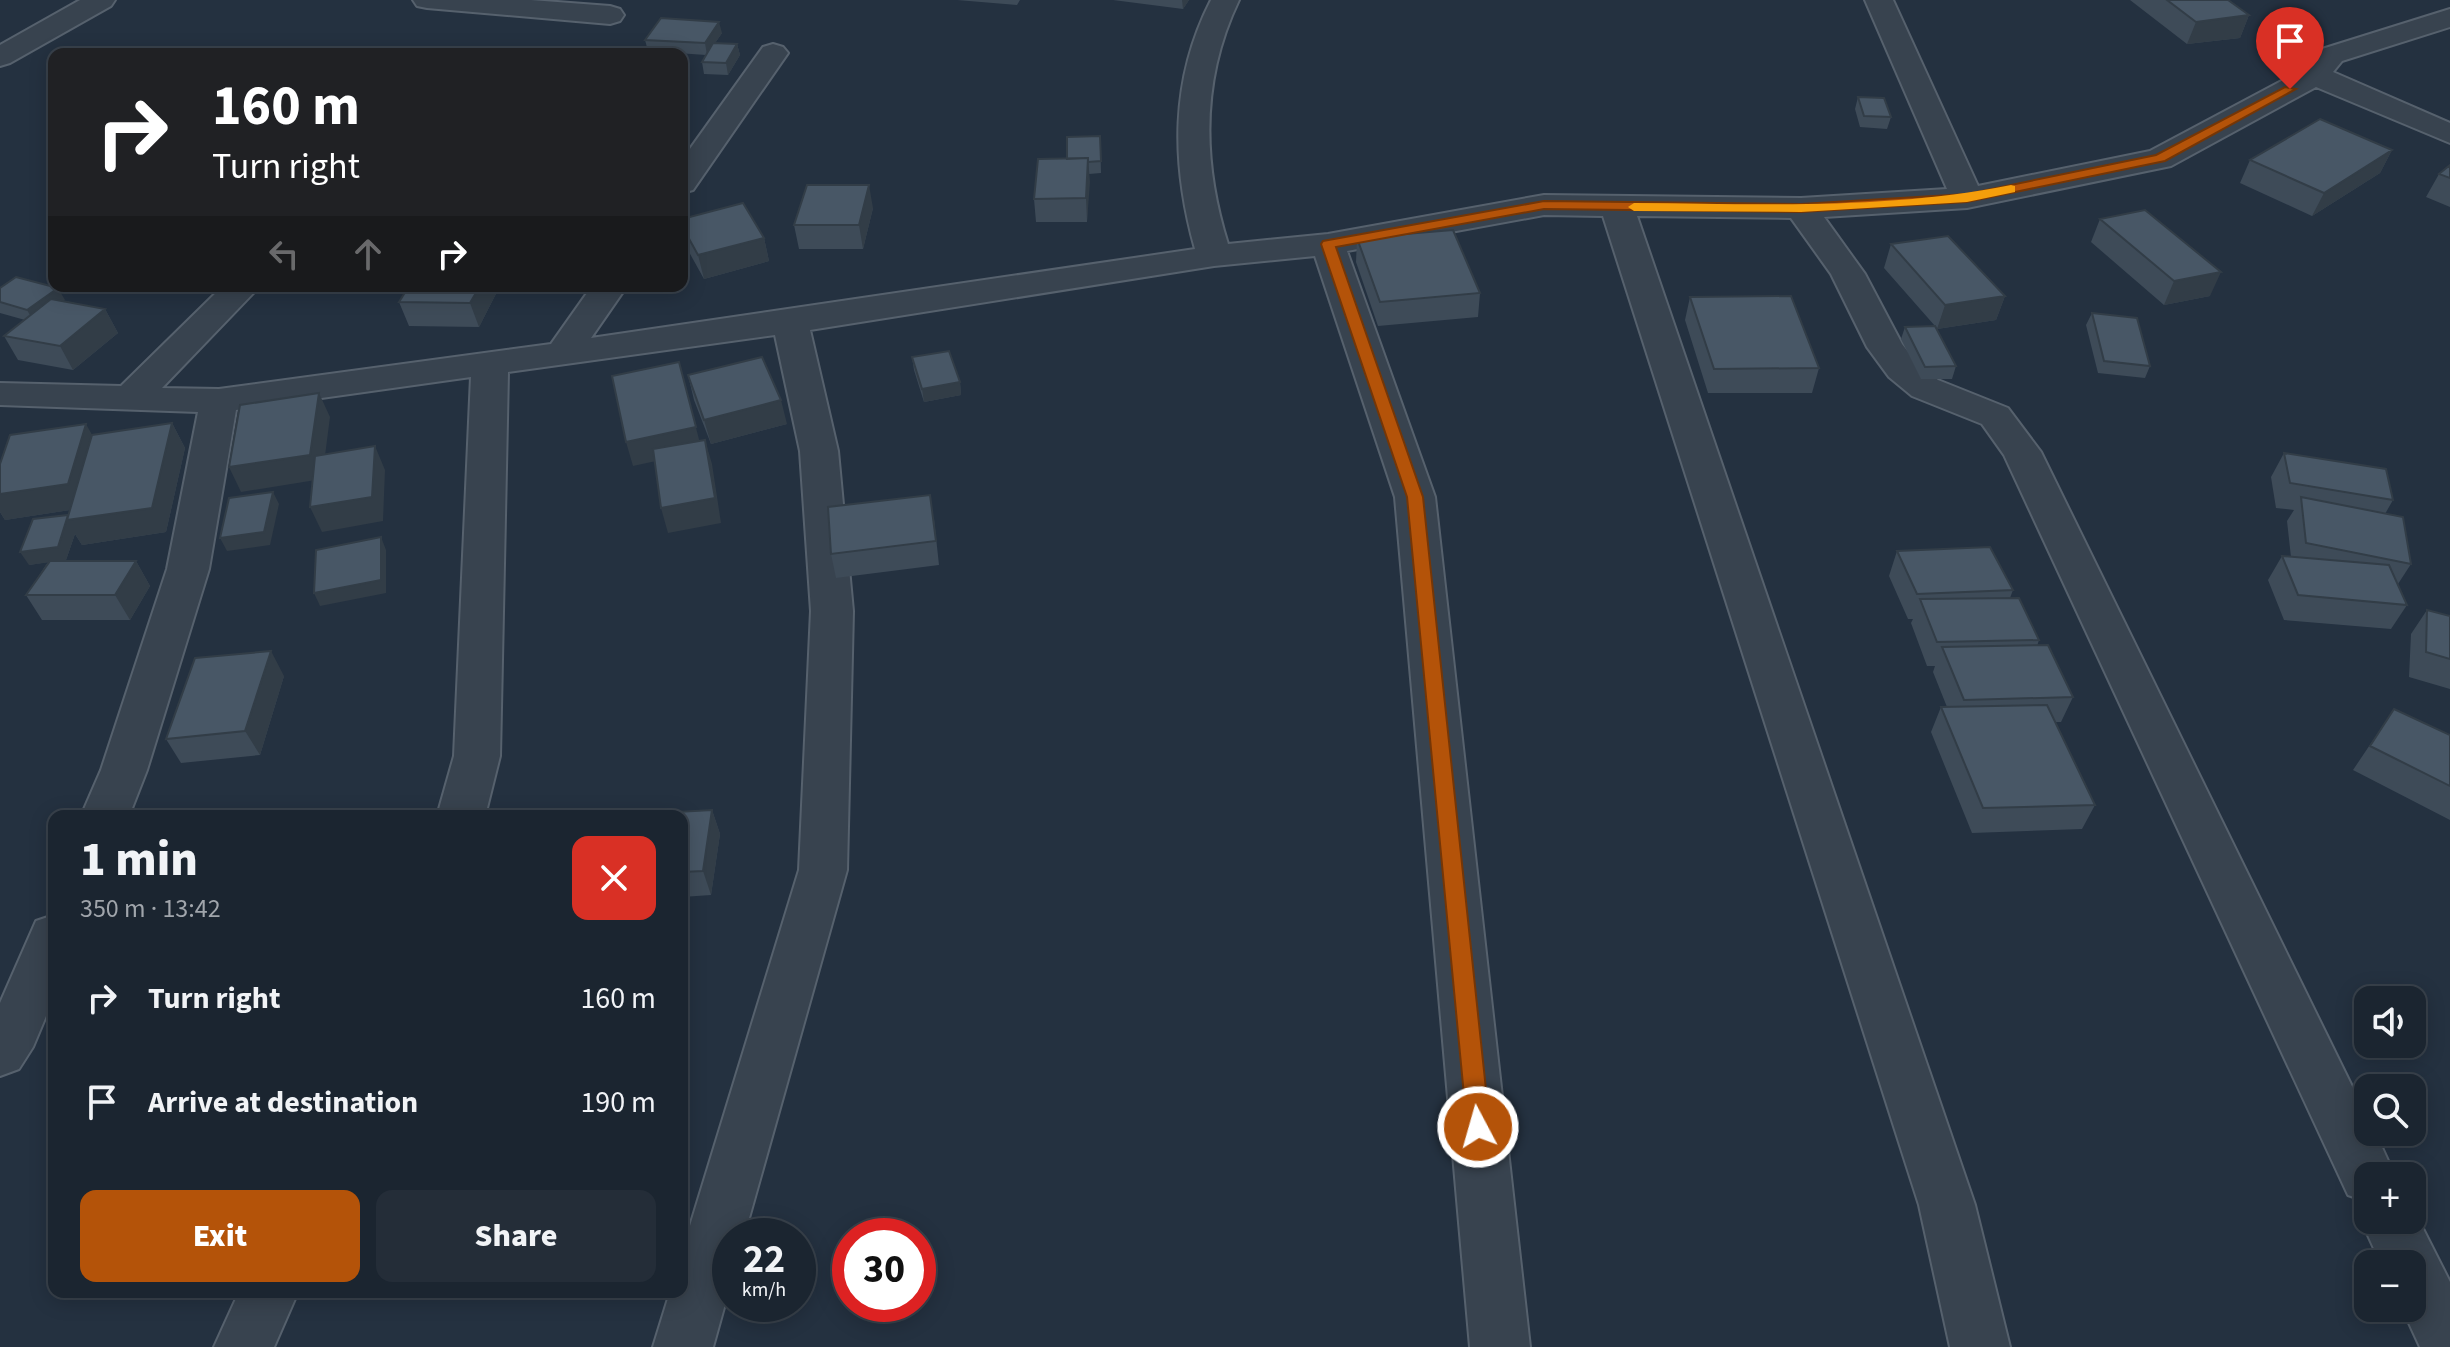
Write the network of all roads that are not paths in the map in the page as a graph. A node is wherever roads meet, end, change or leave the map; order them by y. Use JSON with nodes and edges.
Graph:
{"nodes":[{"id":1,"x":101,"y":0,"type":"edge"},
{"id":2,"x":427,"y":0,"type":"edge"},
{"id":3,"x":1225,"y":0,"type":"edge"},
{"id":4,"x":1879,"y":0,"type":"edge"},
{"id":5,"x":610,"y":15,"type":"dead end"},
{"id":6,"x":2450,"y":18,"type":"edge"},
{"id":7,"x":8,"y":52,"type":"edge"},
{"id":8,"x":48,"y":52,"type":"edge"},
{"id":9,"x":773,"y":53,"type":"dead end"},
{"id":10,"x":2315,"y":75,"type":"junction"},
{"id":11,"x":2450,"y":134,"type":"edge"},
{"id":12,"x":688,"y":174,"type":"edge"},
{"id":13,"x":1967,"y":198,"type":"junction"},
{"id":14,"x":1617,"y":207,"type":"junction"},
{"id":15,"x":1801,"y":208,"type":"junction"},
{"id":16,"x":1328,"y":244,"type":"junction"},
{"id":17,"x":1214,"y":256,"type":"junction"},
{"id":18,"x":237,"y":292,"type":"edge"},
{"id":19,"x":606,"y":292,"type":"edge"},
{"id":20,"x":790,"y":322,"type":"junction"},
{"id":21,"x":563,"y":353,"type":"junction"},
{"id":22,"x":490,"y":363,"type":"junction"},
{"id":23,"x":0,"y":394,"type":"edge"},
{"id":24,"x":131,"y":398,"type":"junction"},
{"id":25,"x":219,"y":401,"type":"junction"},
{"id":26,"x":107,"y":810,"type":"edge"},
{"id":27,"x":463,"y":810,"type":"edge"},
{"id":28,"x":48,"y":950,"type":"edge"},
{"id":29,"x":0,"y":1053,"type":"edge"},
{"id":30,"x":2361,"y":1162,"type":"edge"},
{"id":31,"x":2426,"y":1295,"type":"edge"},
{"id":32,"x":266,"y":1298,"type":"edge"},
{"id":33,"x":2450,"y":1344,"type":"edge"},
{"id":34,"x":244,"y":1347,"type":"edge"},
{"id":35,"x":683,"y":1347,"type":"edge"},
{"id":36,"x":1500,"y":1347,"type":"edge"},
{"id":37,"x":1980,"y":1347,"type":"edge"}],
"edges":[{"from":1,"to":7,"type":"street"},
{"from":2,"to":5,"type":"street"},
{"from":3,"to":17,"type":"street"},
{"from":4,"to":13,"type":"street"},
{"from":6,"to":10,"type":"street"},
{"from":7,"to":8,"type":"street"},
{"from":9,"to":12,"type":"street"},
{"from":10,"to":11,"type":"street"},
{"from":10,"to":13,"type":"street"},
{"from":13,"to":15,"type":"street"},
{"from":14,"to":15,"type":"street"},
{"from":14,"to":16,"type":"street"},
{"from":14,"to":37,"type":"street"},
{"from":15,"to":30,"type":"street"},
{"from":16,"to":17,"type":"street"},
{"from":16,"to":36,"type":"street"},
{"from":17,"to":20,"type":"street"},
{"from":18,"to":24,"type":"street"},
{"from":19,"to":21,"type":"street"},
{"from":20,"to":21,"type":"street"},
{"from":20,"to":35,"type":"street"},
{"from":21,"to":22,"type":"street"},
{"from":22,"to":25,"type":"street"},
{"from":22,"to":27,"type":"street"},
{"from":23,"to":24,"type":"street"},
{"from":24,"to":25,"type":"street"},
{"from":25,"to":26,"type":"street"},
{"from":28,"to":29,"type":"street"},
{"from":31,"to":33,"type":"street"},
{"from":32,"to":34,"type":"street"}]}
